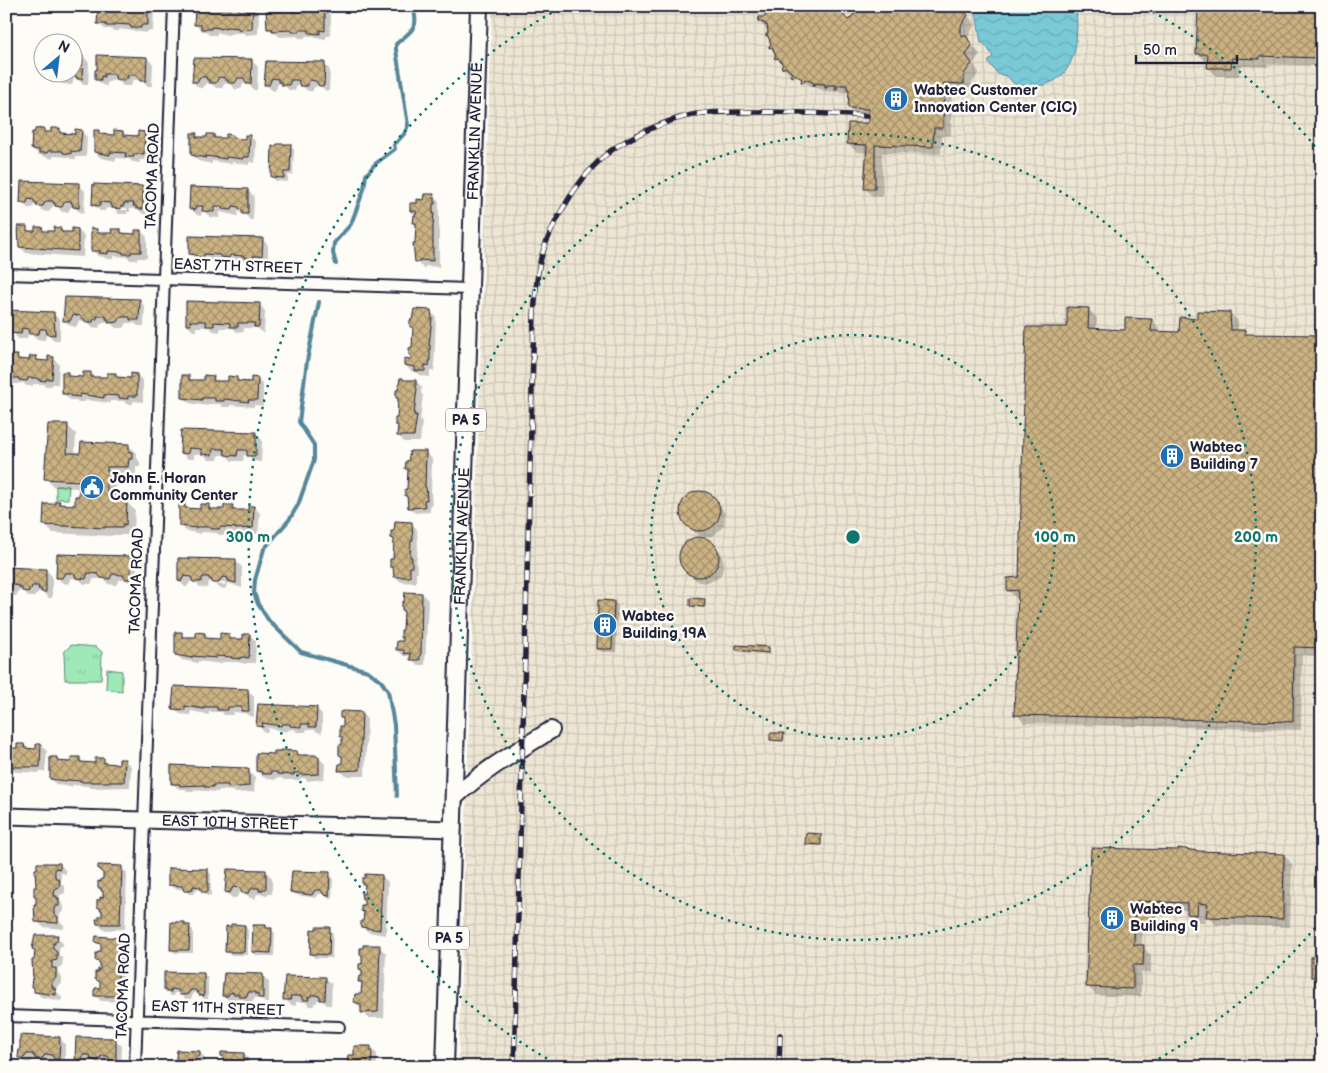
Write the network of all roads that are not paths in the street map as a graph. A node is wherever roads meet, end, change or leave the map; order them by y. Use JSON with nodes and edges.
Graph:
{"nodes":[{"id":1,"x":174,"y":6,"type":"edge"},
{"id":2,"x":479,"y":6,"type":"edge"},
{"id":3,"x":6,"y":274,"type":"edge"},
{"id":4,"x":163,"y":279,"type":"junction"},
{"id":5,"x":469,"y":289,"type":"junction"},
{"id":6,"x":551,"y":730,"type":"dead end"},
{"id":7,"x":454,"y":797,"type":"junction"},
{"id":8,"x":6,"y":816,"type":"edge"},
{"id":9,"x":143,"y":820,"type":"junction"},
{"id":10,"x":453,"y":829,"type":"junction"},
{"id":11,"x":6,"y":1016,"type":"edge"},
{"id":12,"x":136,"y":1021,"type":"junction"},
{"id":13,"x":339,"y":1027,"type":"dead end"},
{"id":14,"x":135,"y":1067,"type":"edge"},
{"id":15,"x":445,"y":1067,"type":"edge"}],
"edges":[{"from":1,"to":4,"type":"street","name":"TACOMA ROAD"},
{"from":2,"to":5,"type":"main road","name":"FRANKLIN AVENUE","number":"PA 5"},
{"from":3,"to":4,"type":"street","name":"EAST 7TH STREET"},
{"from":4,"to":5,"type":"street","name":"EAST 7TH STREET"},
{"from":4,"to":9,"type":"street","name":"TACOMA ROAD"},
{"from":5,"to":7,"type":"main road","name":"FRANKLIN AVENUE","number":"PA 5"},
{"from":6,"to":7,"type":"main road"},
{"from":7,"to":10,"type":"main road","name":"FRANKLIN AVENUE","number":"PA 5"},
{"from":8,"to":9,"type":"street","name":"EAST 10TH STREET"},
{"from":9,"to":10,"type":"street","name":"EAST 10TH STREET"},
{"from":9,"to":12,"type":"street","name":"TACOMA ROAD"},
{"from":10,"to":15,"type":"main road","name":"FRANKLIN AVENUE","number":"PA 5"},
{"from":11,"to":12,"type":"street","name":"EAST 11TH STREET"},
{"from":12,"to":13,"type":"street","name":"EAST 11TH STREET"},
{"from":12,"to":14,"type":"street","name":"TACOMA ROAD"}]}
